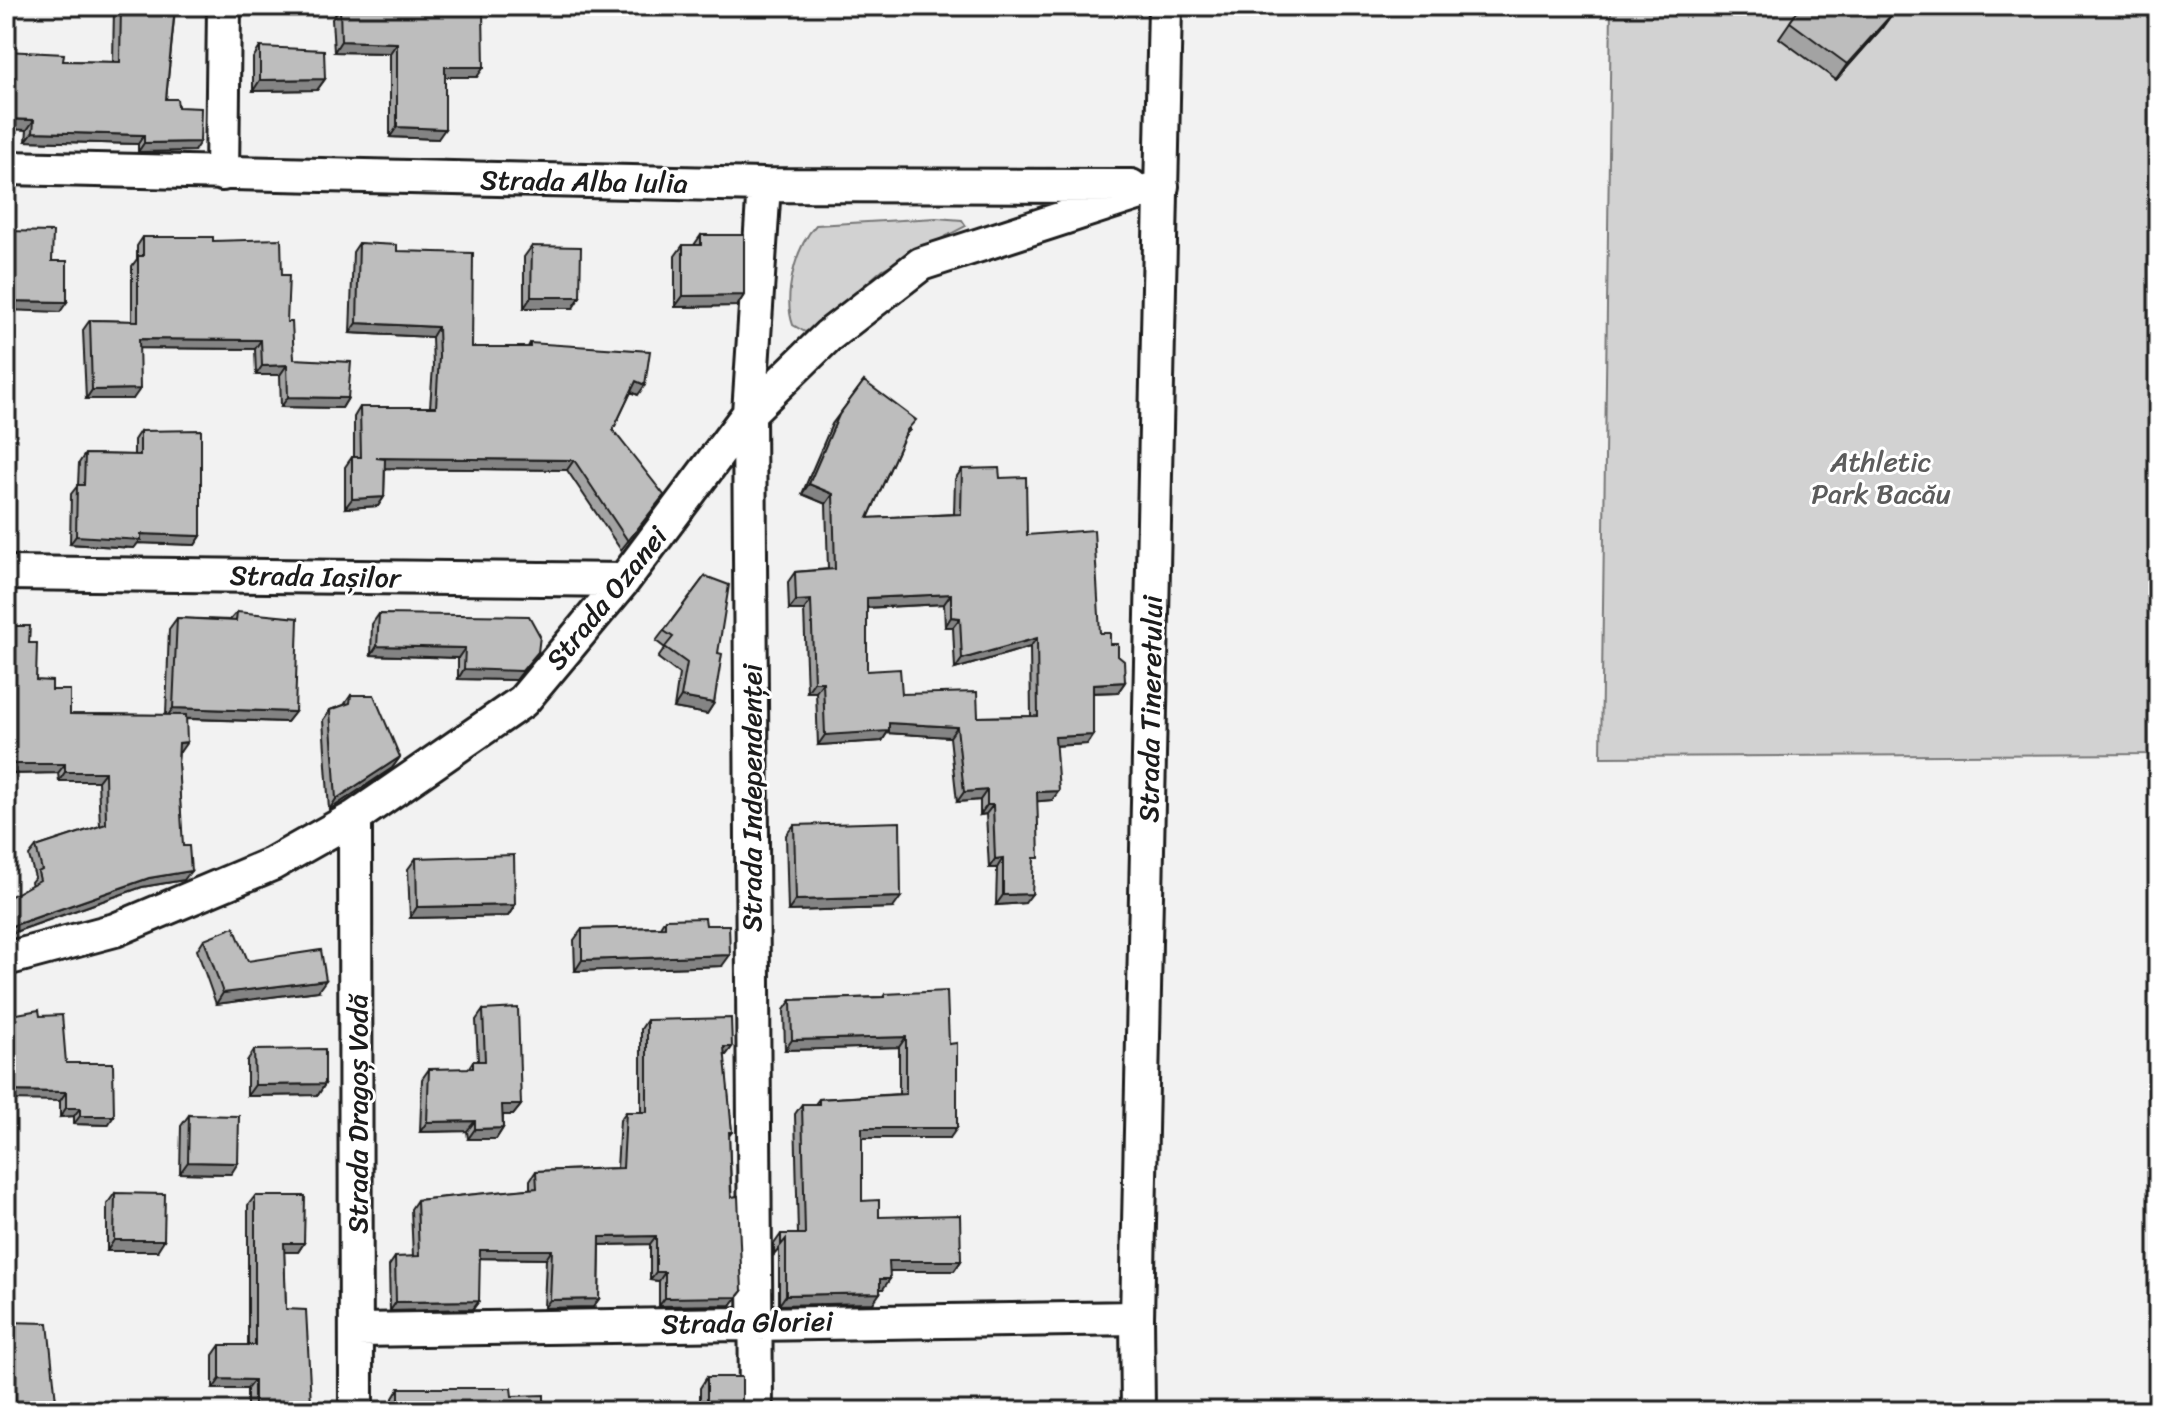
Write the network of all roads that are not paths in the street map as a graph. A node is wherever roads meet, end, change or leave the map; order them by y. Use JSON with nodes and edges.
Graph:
{"nodes":[{"id":1,"x":224,"y":6,"type":"edge"},
{"id":2,"x":1165,"y":6,"type":"edge"},
{"id":3,"x":6,"y":168,"type":"edge"},
{"id":4,"x":222,"y":174,"type":"junction"},
{"id":5,"x":764,"y":185,"type":"junction"},
{"id":6,"x":1162,"y":186,"type":"junction"},
{"id":7,"x":749,"y":413,"type":"junction"},
{"id":8,"x":6,"y":573,"type":"edge"},
{"id":9,"x":624,"y":580,"type":"junction"},
{"id":10,"x":355,"y":817,"type":"junction"},
{"id":11,"x":6,"y":959,"type":"edge"},
{"id":12,"x":1137,"y":1318,"type":"junction"},
{"id":13,"x":755,"y":1322,"type":"junction"},
{"id":14,"x":358,"y":1330,"type":"junction"},
{"id":15,"x":356,"y":1411,"type":"edge"},
{"id":16,"x":756,"y":1411,"type":"edge"},
{"id":17,"x":1138,"y":1411,"type":"edge"}],
"edges":[{"from":1,"to":4,"type":"street"},
{"from":2,"to":6,"type":"street","name":"Strada Tineretului"},
{"from":3,"to":4,"type":"street","name":"Strada Alba Iulia"},
{"from":4,"to":5,"type":"street","name":"Strada Alba Iulia"},
{"from":5,"to":6,"type":"street","name":"Strada Alba Iulia"},
{"from":5,"to":7,"type":"street","name":"Strada Independenței"},
{"from":6,"to":7,"type":"street","name":"Strada Ozanei"},
{"from":6,"to":12,"type":"street","name":"Strada Tineretului"},
{"from":7,"to":9,"type":"street","name":"Strada Ozanei"},
{"from":7,"to":13,"type":"street","name":"Strada Independenței"},
{"from":8,"to":9,"type":"street","name":"Strada Iașilor"},
{"from":9,"to":10,"type":"street","name":"Strada Ozanei"},
{"from":10,"to":11,"type":"street","name":"Strada Ozanei"},
{"from":10,"to":14,"type":"street","name":"Strada Dragoș Vodă"},
{"from":12,"to":13,"type":"street","name":"Strada Gloriei"},
{"from":12,"to":17,"type":"street","name":"Strada Tineretului"},
{"from":13,"to":14,"type":"street","name":"Strada Gloriei"},
{"from":13,"to":16,"type":"street","name":"Strada Independenței"},
{"from":14,"to":15,"type":"street","name":"Strada Dragoș Vodă"}]}
